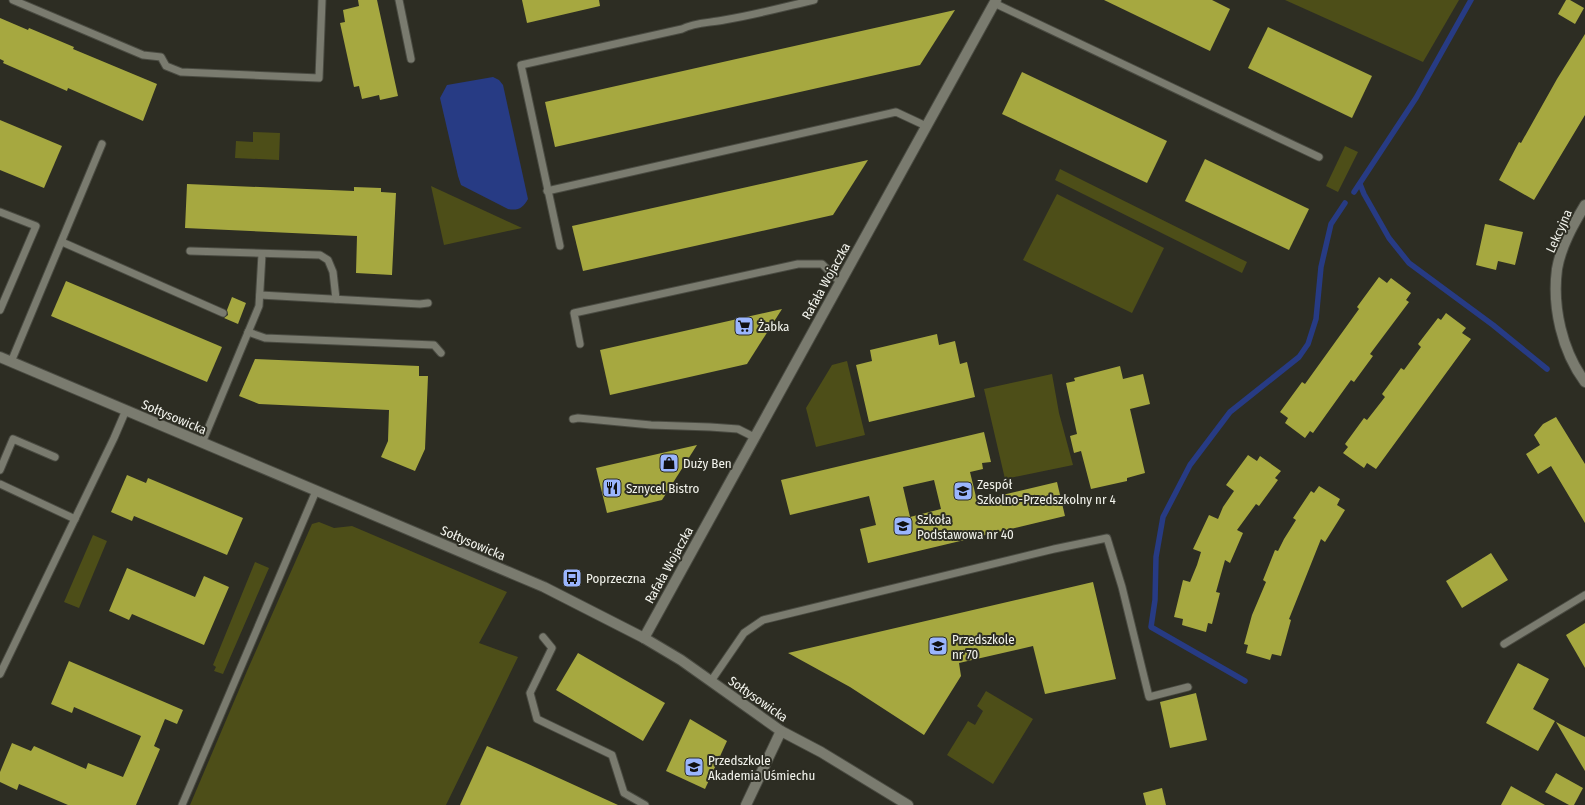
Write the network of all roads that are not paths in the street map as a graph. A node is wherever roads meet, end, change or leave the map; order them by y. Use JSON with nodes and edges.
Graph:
{"nodes":[{"id":1,"x":13,"y":0,"type":"edge"},
{"id":2,"x":322,"y":0,"type":"edge"},
{"id":3,"x":398,"y":0,"type":"edge"},
{"id":4,"x":814,"y":0,"type":"edge"},
{"id":5,"x":995,"y":2,"type":"edge"},
{"id":6,"x":411,"y":59,"type":"dead end"},
{"id":7,"x":926,"y":126,"type":"junction"},
{"id":8,"x":102,"y":144,"type":"dead end"},
{"id":9,"x":1319,"y":158,"type":"dead end"},
{"id":10,"x":547,"y":191,"type":"junction"},
{"id":11,"x":1585,"y":205,"type":"edge"},
{"id":12,"x":0,"y":212,"type":"edge"},
{"id":13,"x":62,"y":242,"type":"junction"},
{"id":14,"x":560,"y":246,"type":"dead end"},
{"id":15,"x":190,"y":252,"type":"dead end"},
{"id":16,"x":262,"y":254,"type":"junction"},
{"id":17,"x":840,"y":282,"type":"junction"},
{"id":18,"x":260,"y":295,"type":"junction"},
{"id":19,"x":336,"y":300,"type":"junction"},
{"id":20,"x":428,"y":303,"type":"dead end"},
{"id":21,"x":0,"y":310,"type":"edge"},
{"id":22,"x":223,"y":313,"type":"dead end"},
{"id":23,"x":248,"y":332,"type":"junction"},
{"id":24,"x":580,"y":344,"type":"dead end"},
{"id":25,"x":441,"y":353,"type":"dead end"},
{"id":26,"x":0,"y":357,"type":"edge"},
{"id":27,"x":11,"y":362,"type":"junction"},
{"id":28,"x":1585,"y":382,"type":"edge"},
{"id":29,"x":126,"y":410,"type":"junction"},
{"id":30,"x":573,"y":419,"type":"dead end"},
{"id":31,"x":754,"y":438,"type":"junction"},
{"id":32,"x":202,"y":443,"type":"junction"},
{"id":33,"x":55,"y":457,"type":"dead end"},
{"id":34,"x":0,"y":470,"type":"edge"},
{"id":35,"x":0,"y":484,"type":"edge"},
{"id":36,"x":316,"y":491,"type":"junction"},
{"id":37,"x":75,"y":519,"type":"junction"},
{"id":38,"x":1585,"y":595,"type":"edge"},
{"id":39,"x":543,"y":637,"type":"dead end"},
{"id":40,"x":644,"y":638,"type":"junction"},
{"id":41,"x":1504,"y":644,"type":"dead end"},
{"id":42,"x":0,"y":674,"type":"edge"},
{"id":43,"x":711,"y":681,"type":"junction"},
{"id":44,"x":1188,"y":687,"type":"dead end"},
{"id":45,"x":781,"y":731,"type":"junction"},
{"id":46,"x":182,"y":805,"type":"edge"},
{"id":47,"x":645,"y":805,"type":"edge"},
{"id":48,"x":746,"y":805,"type":"edge"},
{"id":49,"x":908,"y":805,"type":"edge"}],
"edges":[{"from":1,"to":2,"type":"lane"},
{"from":3,"to":6,"type":"lane"},
{"from":4,"to":10,"type":"lane"},
{"from":5,"to":7,"type":"street","name":"Rafała Wojaczka"},
{"from":5,"to":9,"type":"lane"},
{"from":7,"to":10,"type":"lane"},
{"from":7,"to":17,"type":"street","name":"Rafała Wojaczka"},
{"from":8,"to":13,"type":"lane"},
{"from":10,"to":14,"type":"lane"},
{"from":11,"to":28,"type":"street","name":"Lekcyjna"},
{"from":12,"to":21,"type":"lane"},
{"from":13,"to":22,"type":"lane"},
{"from":13,"to":27,"type":"lane"},
{"from":15,"to":16,"type":"lane"},
{"from":16,"to":18,"type":"lane"},
{"from":16,"to":19,"type":"lane"},
{"from":17,"to":24,"type":"lane"},
{"from":17,"to":31,"type":"street","name":"Rafała Wojaczka"},
{"from":18,"to":19,"type":"lane"},
{"from":18,"to":23,"type":"lane"},
{"from":19,"to":20,"type":"lane"},
{"from":23,"to":25,"type":"lane"},
{"from":23,"to":32,"type":"lane"},
{"from":26,"to":27,"type":"street","name":"Sołtysowicka"},
{"from":27,"to":29,"type":"street","name":"Sołtysowicka"},
{"from":29,"to":32,"type":"street","name":"Sołtysowicka"},
{"from":29,"to":37,"type":"lane"},
{"from":30,"to":31,"type":"lane"},
{"from":31,"to":40,"type":"street","name":"Rafała Wojaczka"},
{"from":32,"to":36,"type":"street","name":"Sołtysowicka"},
{"from":33,"to":34,"type":"lane"},
{"from":35,"to":37,"type":"lane"},
{"from":36,"to":40,"type":"street","name":"Sołtysowicka"},
{"from":36,"to":46,"type":"lane"},
{"from":37,"to":42,"type":"lane"},
{"from":38,"to":41,"type":"lane"},
{"from":39,"to":47,"type":"lane"},
{"from":40,"to":43,"type":"street","name":"Sołtysowicka"},
{"from":43,"to":44,"type":"lane"},
{"from":43,"to":45,"type":"street","name":"Sołtysowicka"},
{"from":45,"to":48,"type":"street"},
{"from":45,"to":49,"type":"street","name":"Sołtysowicka"}]}
